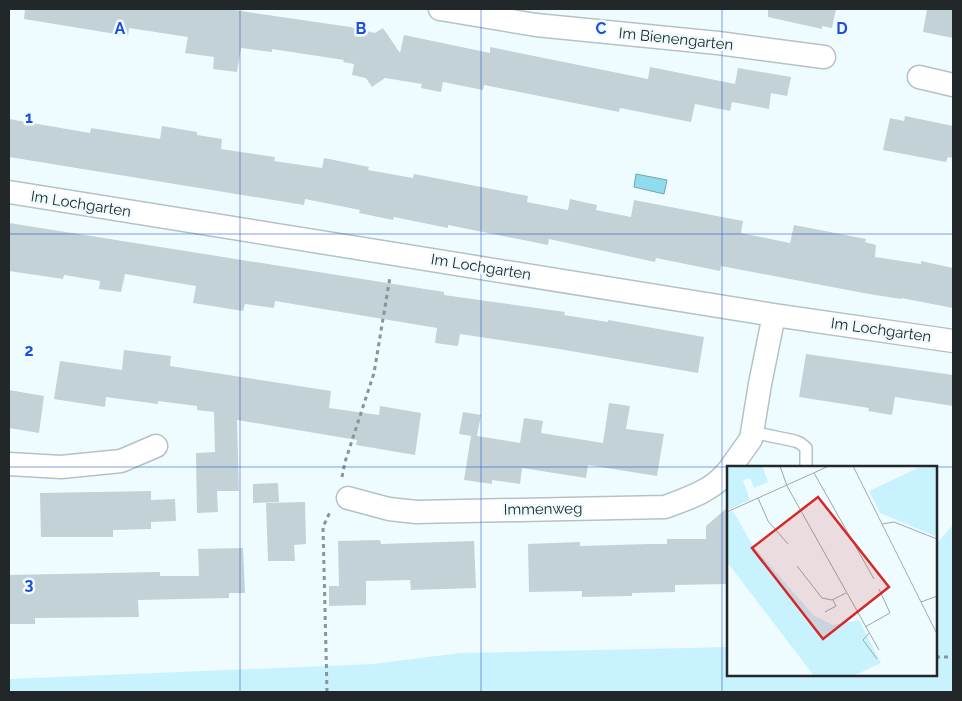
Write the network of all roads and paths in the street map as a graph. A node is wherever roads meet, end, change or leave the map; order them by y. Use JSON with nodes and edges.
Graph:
{"nodes":[{"id":1,"x":440,"y":9,"type":"edge"},
{"id":2,"x":824,"y":57,"type":"dead end"},
{"id":3,"x":918,"y":77,"type":"dead end"},
{"id":4,"x":953,"y":84,"type":"edge"},
{"id":5,"x":9,"y":192,"type":"edge"},
{"id":6,"x":394,"y":253,"type":"junction"},
{"id":7,"x":774,"y":314,"type":"junction"},
{"id":8,"x":953,"y":340,"type":"edge"},
{"id":9,"x":752,"y":432,"type":"junction"},
{"id":10,"x":156,"y":446,"type":"dead end"},
{"id":11,"x":9,"y":464,"type":"edge"},
{"id":12,"x":732,"y":466,"type":"edge"},
{"id":13,"x":806,"y":466,"type":"edge"},
{"id":14,"x":727,"y":472,"type":"edge"},
{"id":15,"x":348,"y":498,"type":"junction"},
{"id":16,"x":937,"y":657,"type":"edge"},
{"id":17,"x":953,"y":657,"type":"edge"},
{"id":18,"x":327,"y":692,"type":"edge"}],
"edges":[{"from":1,"to":2,"type":"street","name":"Im Bienengarten"},
{"from":3,"to":4,"type":"street"},
{"from":5,"to":6,"type":"street","name":"Im Lochgarten"},
{"from":6,"to":7,"type":"street","name":"Im Lochgarten"},
{"from":6,"to":15,"type":"path"},
{"from":7,"to":8,"type":"street","name":"Im Lochgarten"},
{"from":7,"to":9,"type":"street"},
{"from":9,"to":12,"type":"street"},
{"from":9,"to":13,"type":"lane"},
{"from":10,"to":11,"type":"street"},
{"from":14,"to":15,"type":"street","name":"Immenweg"},
{"from":15,"to":18,"type":"path"},
{"from":16,"to":17,"type":"path"}]}
